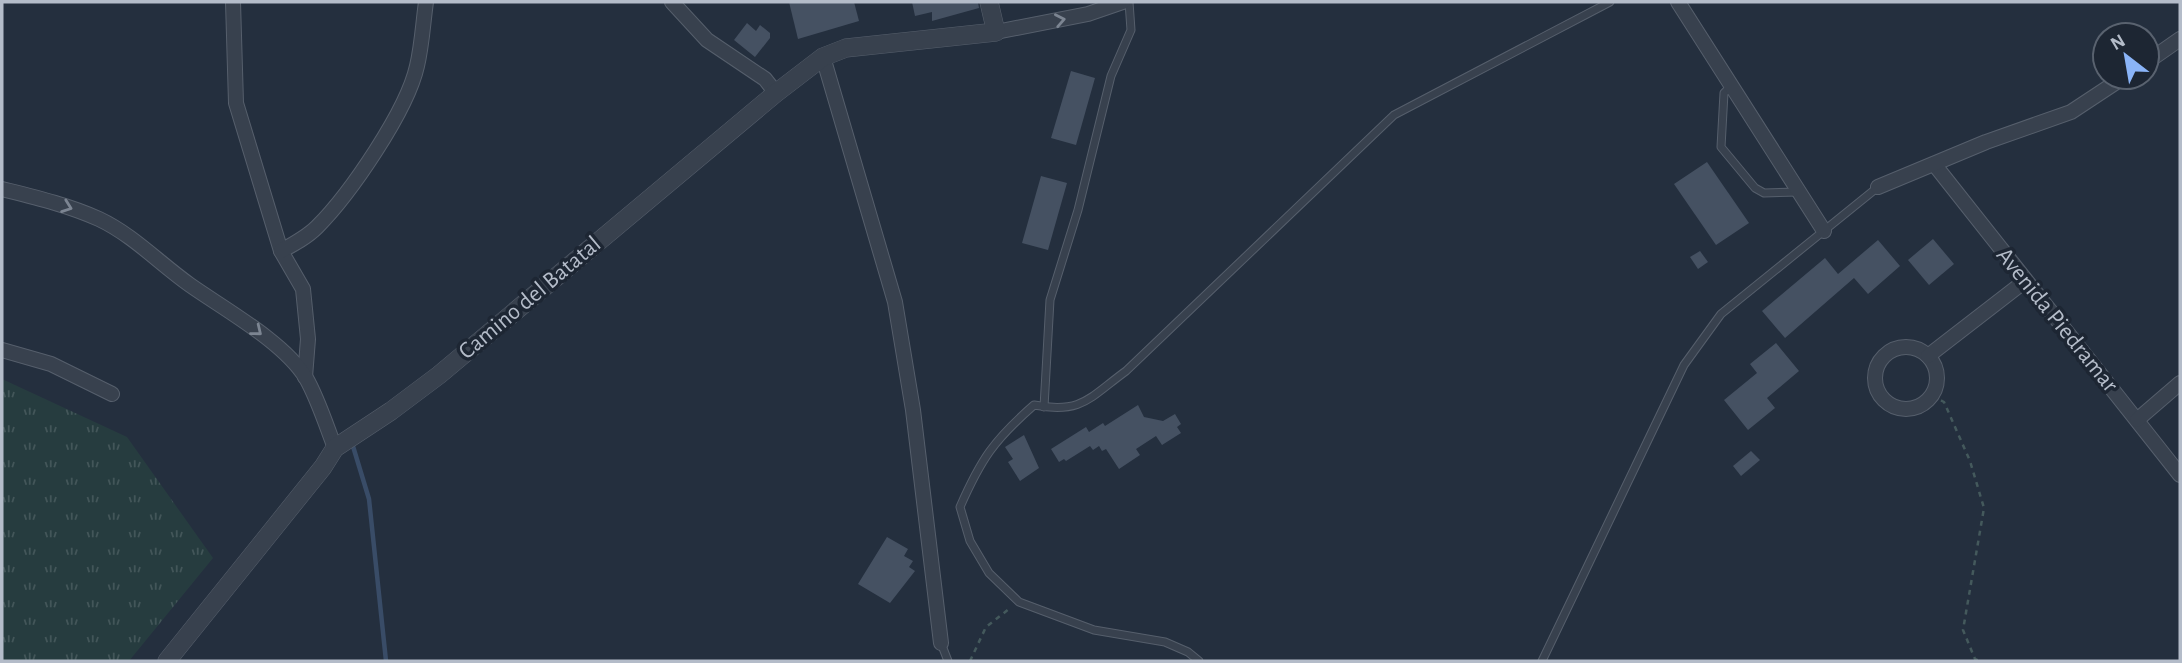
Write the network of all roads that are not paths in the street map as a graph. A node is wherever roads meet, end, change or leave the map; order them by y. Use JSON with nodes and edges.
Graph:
{"nodes":[{"id":1,"x":233,"y":2,"type":"edge"},
{"id":2,"x":426,"y":2,"type":"edge"},
{"id":3,"x":672,"y":2,"type":"edge"},
{"id":4,"x":989,"y":2,"type":"edge"},
{"id":5,"x":1123,"y":2,"type":"edge"},
{"id":6,"x":1129,"y":2,"type":"edge"},
{"id":7,"x":1610,"y":2,"type":"edge"},
{"id":8,"x":1678,"y":2,"type":"edge"},
{"id":9,"x":996,"y":32,"type":"junction"},
{"id":10,"x":2180,"y":39,"type":"edge"},
{"id":11,"x":2161,"y":52,"type":"edge"},
{"id":12,"x":823,"y":57,"type":"junction"},
{"id":13,"x":1731,"y":86,"type":"junction"},
{"id":14,"x":2103,"y":91,"type":"edge"},
{"id":15,"x":776,"y":93,"type":"junction"},
{"id":16,"x":1934,"y":164,"type":"junction"},
{"id":17,"x":1878,"y":187,"type":"joint"},
{"id":18,"x":2,"y":189,"type":"edge"},
{"id":19,"x":1799,"y":192,"type":"junction"},
{"id":20,"x":1824,"y":231,"type":"junction"},
{"id":21,"x":281,"y":251,"type":"junction"},
{"id":22,"x":2025,"y":281,"type":"junction"},
{"id":23,"x":2,"y":350,"type":"edge"},
{"id":24,"x":1928,"y":356,"type":"junction"},
{"id":25,"x":305,"y":377,"type":"junction"},
{"id":26,"x":2180,"y":383,"type":"edge"},
{"id":27,"x":112,"y":394,"type":"dead end"},
{"id":28,"x":1044,"y":407,"type":"junction"},
{"id":29,"x":2137,"y":420,"type":"junction"},
{"id":30,"x":335,"y":447,"type":"junction"},
{"id":31,"x":2180,"y":475,"type":"edge"},
{"id":32,"x":942,"y":643,"type":"joint"},
{"id":33,"x":167,"y":661,"type":"edge"},
{"id":34,"x":947,"y":661,"type":"edge"},
{"id":35,"x":1199,"y":661,"type":"edge"},
{"id":36,"x":1542,"y":661,"type":"edge"}],
"edges":[{"from":1,"to":21,"type":"street"},
{"from":2,"to":21,"type":"street"},
{"from":3,"to":15,"type":"street"},
{"from":4,"to":9,"type":"street"},
{"from":9,"to":5,"type":"street","name":"Camino del Batatal","one_way":true},
{"from":6,"to":28,"type":"lane"},
{"from":7,"to":28,"type":"lane"},
{"from":8,"to":13,"type":"street"},
{"from":9,"to":12,"type":"street","name":"Camino del Batatal"},
{"from":10,"to":11,"type":"street"},
{"from":12,"to":15,"type":"street","name":"Camino del Batatal"},
{"from":12,"to":32,"type":"street"},
{"from":13,"to":19,"type":"street"},
{"from":13,"to":19,"type":"lane"},
{"from":14,"to":16,"type":"street"},
{"from":15,"to":30,"type":"street","name":"Camino del Batatal"},
{"from":16,"to":17,"type":"street"},
{"from":16,"to":22,"type":"street","name":"Avenida Piedramar"},
{"from":17,"to":20,"type":"lane"},
{"from":18,"to":25,"type":"street","one_way":true},
{"from":19,"to":20,"type":"street"},
{"from":20,"to":36,"type":"lane"},
{"from":21,"to":25,"type":"street"},
{"from":22,"to":24,"type":"street"},
{"from":22,"to":29,"type":"street","name":"Avenida Piedramar"},
{"from":23,"to":27,"type":"street"},
{"from":24,"to":24,"type":"street"},
{"from":25,"to":30,"type":"street"},
{"from":26,"to":29,"type":"street"},
{"from":28,"to":35,"type":"lane"},
{"from":29,"to":31,"type":"street","name":"Avenida Piedramar"},
{"from":30,"to":33,"type":"street"},
{"from":32,"to":34,"type":"lane"}]}
